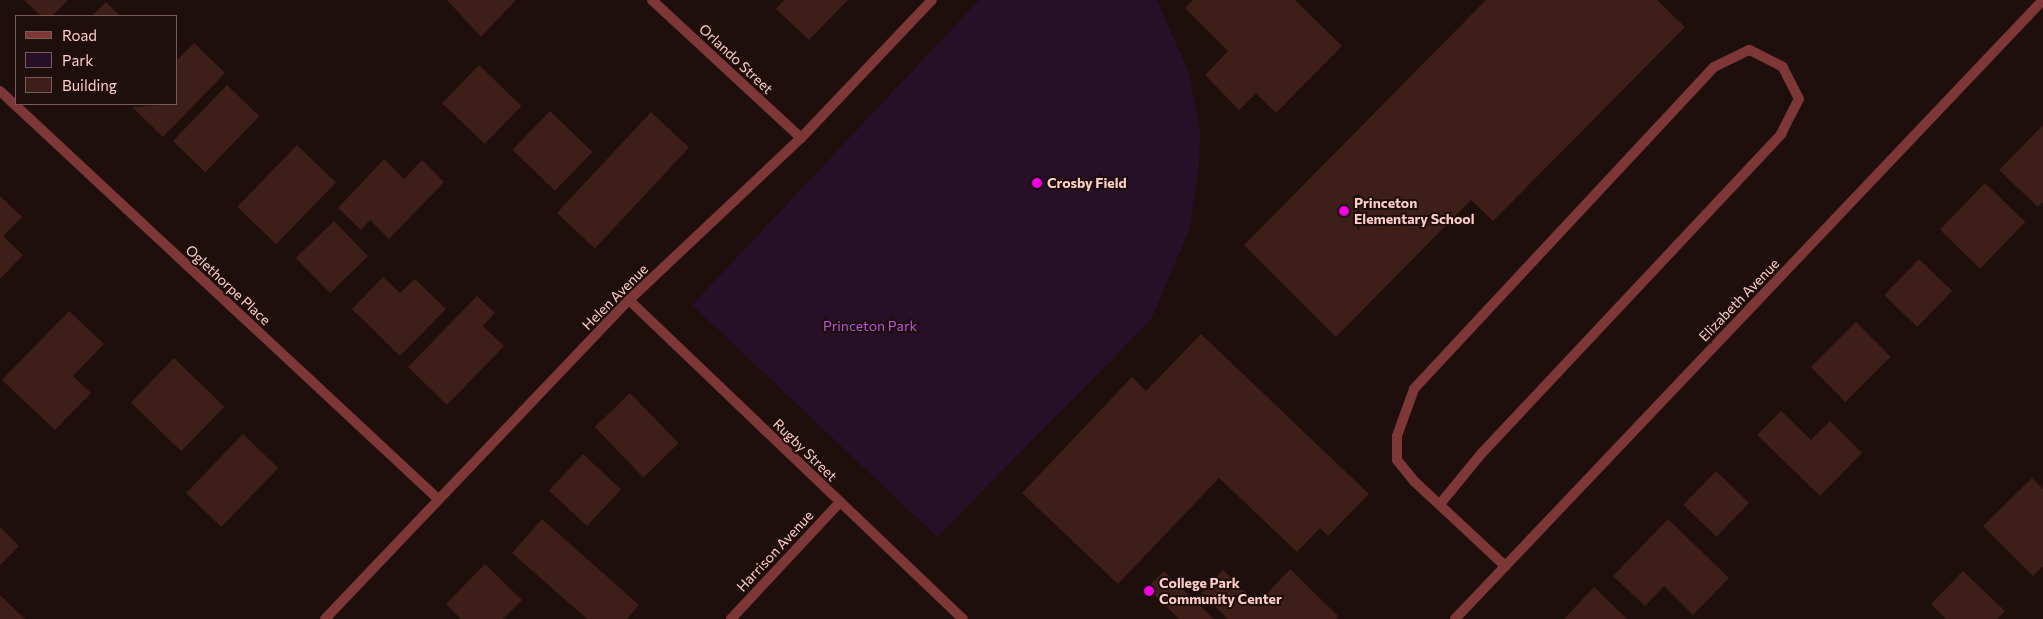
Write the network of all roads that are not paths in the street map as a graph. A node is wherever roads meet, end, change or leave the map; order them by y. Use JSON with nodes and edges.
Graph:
{"nodes":[{"id":1,"x":652,"y":0,"type":"edge"},
{"id":2,"x":932,"y":0,"type":"edge"},
{"id":3,"x":2043,"y":0,"type":"edge"},
{"id":4,"x":0,"y":90,"type":"edge"},
{"id":5,"x":15,"y":104,"type":"edge"},
{"id":6,"x":16,"y":105,"type":"edge"},
{"id":7,"x":800,"y":138,"type":"junction"},
{"id":8,"x":629,"y":300,"type":"junction"},
{"id":9,"x":437,"y":498,"type":"junction"},
{"id":10,"x":840,"y":502,"type":"junction"},
{"id":11,"x":1440,"y":504,"type":"junction"},
{"id":12,"x":1505,"y":566,"type":"junction"},
{"id":13,"x":325,"y":619,"type":"edge"},
{"id":14,"x":731,"y":619,"type":"edge"},
{"id":15,"x":963,"y":619,"type":"edge"},
{"id":16,"x":1455,"y":619,"type":"edge"}],
"edges":[{"from":1,"to":7,"type":"street","name":"Orlando Street"},
{"from":2,"to":7,"type":"street","name":"Helen Avenue"},
{"from":3,"to":12,"type":"street","name":"Elizabeth Avenue"},
{"from":4,"to":5,"type":"street","name":"Oglethorpe Place"},
{"from":6,"to":9,"type":"street","name":"Oglethorpe Place"},
{"from":7,"to":8,"type":"street","name":"Helen Avenue"},
{"from":8,"to":9,"type":"street","name":"Helen Avenue"},
{"from":8,"to":10,"type":"street","name":"Rugby Street"},
{"from":9,"to":13,"type":"street","name":"Helen Avenue"},
{"from":10,"to":14,"type":"street","name":"Harrison Avenue"},
{"from":10,"to":15,"type":"street","name":"Rugby Street"},
{"from":11,"to":11,"type":"street"},
{"from":11,"to":12,"type":"street"},
{"from":12,"to":16,"type":"street","name":"Elizabeth Avenue"}]}
